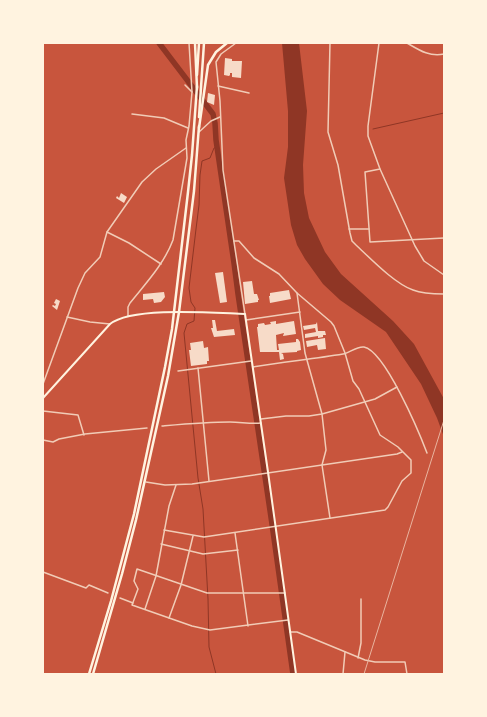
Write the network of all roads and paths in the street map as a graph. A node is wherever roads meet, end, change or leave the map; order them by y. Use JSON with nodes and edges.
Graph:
{"nodes":[{"id":1,"x":189,"y":43,"type":"edge"},
{"id":2,"x":195,"y":43,"type":"edge"},
{"id":3,"x":199,"y":43,"type":"edge"},
{"id":4,"x":204,"y":43,"type":"edge"},
{"id":5,"x":227,"y":43,"type":"edge"},
{"id":6,"x":236,"y":43,"type":"edge"},
{"id":7,"x":330,"y":43,"type":"edge"},
{"id":8,"x":379,"y":43,"type":"edge"},
{"id":9,"x":407,"y":43,"type":"edge"},
{"id":10,"x":444,"y":54,"type":"edge"},
{"id":11,"x":185,"y":85,"type":"dead end"},
{"id":12,"x":218,"y":86,"type":"junction"},
{"id":13,"x":197,"y":88,"type":"junction"},
{"id":14,"x":192,"y":92,"type":"junction"},
{"id":15,"x":249,"y":93,"type":"dead end"},
{"id":16,"x":132,"y":114,"type":"dead end"},
{"id":17,"x":220,"y":117,"type":"junction"},
{"id":18,"x":188,"y":128,"type":"junction"},
{"id":19,"x":199,"y":128,"type":"junction"},
{"id":20,"x":199,"y":132,"type":"junction"},
{"id":21,"x":186,"y":148,"type":"junction"},
{"id":22,"x":380,"y":169,"type":"junction"},
{"id":23,"x":182,"y":192,"type":"junction"},
{"id":24,"x":188,"y":192,"type":"junction"},
{"id":25,"x":349,"y":229,"type":"junction"},
{"id":26,"x":369,"y":229,"type":"junction"},
{"id":27,"x":107,"y":232,"type":"junction"},
{"id":28,"x":444,"y":238,"type":"edge"},
{"id":29,"x":234,"y":241,"type":"junction"},
{"id":30,"x":412,"y":241,"type":"junction"},
{"id":31,"x":161,"y":264,"type":"junction"},
{"id":32,"x":444,"y":276,"type":"edge"},
{"id":33,"x":297,"y":292,"type":"junction"},
{"id":34,"x":444,"y":294,"type":"edge"},
{"id":35,"x":174,"y":312,"type":"junction"},
{"id":36,"x":179,"y":312,"type":"junction"},
{"id":37,"x":300,"y":312,"type":"junction"},
{"id":38,"x":245,"y":314,"type":"junction"},
{"id":39,"x":128,"y":316,"type":"junction"},
{"id":40,"x":67,"y":317,"type":"junction"},
{"id":41,"x":246,"y":320,"type":"junction"},
{"id":42,"x":110,"y":324,"type":"junction"},
{"id":43,"x":345,"y":353,"type":"junction"},
{"id":44,"x":307,"y":359,"type":"junction"},
{"id":45,"x":252,"y":361,"type":"junction"},
{"id":46,"x":253,"y":367,"type":"junction"},
{"id":47,"x":198,"y":368,"type":"junction"},
{"id":48,"x":178,"y":371,"type":"dead end"},
{"id":49,"x":43,"y":384,"type":"edge"},
{"id":50,"x":397,"y":387,"type":"junction"},
{"id":51,"x":43,"y":398,"type":"edge"},
{"id":52,"x":364,"y":401,"type":"junction"},
{"id":53,"x":43,"y":411,"type":"edge"},
{"id":54,"x":322,"y":414,"type":"junction"},
{"id":55,"x":261,"y":419,"type":"junction"},
{"id":56,"x":203,"y":423,"type":"junction"},
{"id":57,"x":261,"y":423,"type":"junction"},
{"id":58,"x":162,"y":426,"type":"dead end"},
{"id":59,"x":147,"y":428,"type":"dead end"},
{"id":60,"x":84,"y":435,"type":"junction"},
{"id":61,"x":43,"y":440,"type":"edge"},
{"id":62,"x":402,"y":452,"type":"junction"},
{"id":63,"x":427,"y":453,"type":"dead end"},
{"id":64,"x":322,"y":465,"type":"junction"},
{"id":65,"x":267,"y":472,"type":"junction"},
{"id":66,"x":209,"y":481,"type":"junction"},
{"id":67,"x":146,"y":482,"type":"junction"},
{"id":68,"x":176,"y":485,"type":"junction"},
{"id":69,"x":330,"y":518,"type":"junction"},
{"id":70,"x":276,"y":526,"type":"junction"},
{"id":71,"x":164,"y":530,"type":"junction"},
{"id":72,"x":235,"y":532,"type":"junction"},
{"id":73,"x":193,"y":536,"type":"junction"},
{"id":74,"x":161,"y":544,"type":"junction"},
{"id":75,"x":238,"y":550,"type":"junction"},
{"id":76,"x":189,"y":551,"type":"junction"},
{"id":77,"x":43,"y":572,"type":"edge"},
{"id":78,"x":156,"y":576,"type":"junction"},
{"id":79,"x":181,"y":585,"type":"junction"},
{"id":80,"x":243,"y":592,"type":"junction"},
{"id":81,"x":108,"y":593,"type":"dead end"},
{"id":82,"x":285,"y":593,"type":"junction"},
{"id":83,"x":120,"y":598,"type":"dead end"},
{"id":84,"x":362,"y":599,"type":"dead end"},
{"id":85,"x":133,"y":603,"type":"junction"},
{"id":86,"x":145,"y":609,"type":"junction"},
{"id":87,"x":169,"y":618,"type":"junction"},
{"id":88,"x":288,"y":620,"type":"junction"},
{"id":89,"x":248,"y":626,"type":"junction"},
{"id":90,"x":290,"y":632,"type":"junction"},
{"id":91,"x":345,"y":652,"type":"junction"},
{"id":92,"x":358,"y":658,"type":"junction"},
{"id":93,"x":89,"y":674,"type":"edge"},
{"id":94,"x":93,"y":674,"type":"edge"},
{"id":95,"x":296,"y":674,"type":"edge"},
{"id":96,"x":343,"y":674,"type":"edge"},
{"id":97,"x":407,"y":674,"type":"edge"}],
"edges":[{"from":1,"to":14,"type":"street"},
{"from":2,"to":13,"type":"highway"},
{"from":3,"to":13,"type":"highway"},
{"from":4,"to":19,"type":"highway"},
{"from":5,"to":19,"type":"highway"},
{"from":6,"to":12,"type":"street"},
{"from":7,"to":25,"type":"street"},
{"from":8,"to":22,"type":"street"},
{"from":9,"to":10,"type":"street"},
{"from":11,"to":14,"type":"street"},
{"from":12,"to":15,"type":"street"},
{"from":12,"to":17,"type":"street"},
{"from":13,"to":24,"type":"highway"},
{"from":14,"to":18,"type":"street"},
{"from":16,"to":18,"type":"street"},
{"from":17,"to":20,"type":"street"},
{"from":17,"to":29,"type":"street"},
{"from":18,"to":21,"type":"street"},
{"from":19,"to":20,"type":"highway"},
{"from":20,"to":36,"type":"highway"},
{"from":21,"to":23,"type":"street"},
{"from":21,"to":27,"type":"street"},
{"from":22,"to":26,"type":"street"},
{"from":22,"to":30,"type":"street"},
{"from":23,"to":24,"type":"street"},
{"from":23,"to":31,"type":"street"},
{"from":24,"to":35,"type":"highway"},
{"from":25,"to":26,"type":"street"},
{"from":25,"to":34,"type":"street"},
{"from":26,"to":30,"type":"street"},
{"from":27,"to":31,"type":"street"},
{"from":27,"to":40,"type":"street"},
{"from":28,"to":30,"type":"street"},
{"from":29,"to":33,"type":"street"},
{"from":29,"to":38,"type":"street"},
{"from":30,"to":32,"type":"street"},
{"from":31,"to":39,"type":"street"},
{"from":33,"to":37,"type":"street"},
{"from":33,"to":43,"type":"street"},
{"from":35,"to":36,"type":"main road"},
{"from":35,"to":39,"type":"main road"},
{"from":35,"to":93,"type":"highway"},
{"from":36,"to":38,"type":"main road"},
{"from":36,"to":67,"type":"highway"},
{"from":37,"to":41,"type":"street"},
{"from":37,"to":44,"type":"street"},
{"from":38,"to":41,"type":"main road"},
{"from":39,"to":42,"type":"main road"},
{"from":40,"to":42,"type":"street"},
{"from":40,"to":49,"type":"street"},
{"from":41,"to":45,"type":"main road"},
{"from":42,"to":51,"type":"main road"},
{"from":43,"to":44,"type":"street"},
{"from":43,"to":50,"type":"street"},
{"from":43,"to":52,"type":"street"},
{"from":44,"to":46,"type":"street"},
{"from":44,"to":54,"type":"street"},
{"from":45,"to":46,"type":"main road"},
{"from":45,"to":47,"type":"street"},
{"from":46,"to":55,"type":"main road"},
{"from":47,"to":48,"type":"street"},
{"from":47,"to":56,"type":"street"},
{"from":50,"to":52,"type":"street"},
{"from":50,"to":63,"type":"street"},
{"from":52,"to":54,"type":"street"},
{"from":52,"to":62,"type":"street"},
{"from":53,"to":60,"type":"street"},
{"from":54,"to":55,"type":"street"},
{"from":54,"to":64,"type":"street"},
{"from":55,"to":57,"type":"main road"},
{"from":56,"to":57,"type":"street"},
{"from":56,"to":58,"type":"street"},
{"from":56,"to":66,"type":"street"},
{"from":57,"to":65,"type":"main road"},
{"from":59,"to":60,"type":"street"},
{"from":60,"to":61,"type":"street"},
{"from":62,"to":64,"type":"street"},
{"from":62,"to":69,"type":"street"},
{"from":64,"to":65,"type":"street"},
{"from":64,"to":69,"type":"street"},
{"from":65,"to":66,"type":"street"},
{"from":65,"to":70,"type":"main road"},
{"from":66,"to":68,"type":"street"},
{"from":67,"to":68,"type":"street"},
{"from":67,"to":94,"type":"highway"},
{"from":68,"to":71,"type":"street"},
{"from":69,"to":70,"type":"street"},
{"from":70,"to":72,"type":"street"},
{"from":70,"to":82,"type":"main road"},
{"from":71,"to":73,"type":"street"},
{"from":71,"to":74,"type":"street"},
{"from":72,"to":73,"type":"street"},
{"from":72,"to":75,"type":"street"},
{"from":73,"to":76,"type":"street"},
{"from":74,"to":76,"type":"street"},
{"from":74,"to":78,"type":"street"},
{"from":75,"to":76,"type":"street"},
{"from":75,"to":80,"type":"street"},
{"from":76,"to":79,"type":"street"},
{"from":77,"to":81,"type":"street"},
{"from":78,"to":79,"type":"street"},
{"from":78,"to":85,"type":"street"},
{"from":78,"to":86,"type":"street"},
{"from":79,"to":80,"type":"street"},
{"from":79,"to":87,"type":"street"},
{"from":80,"to":82,"type":"street"},
{"from":80,"to":89,"type":"street"},
{"from":82,"to":88,"type":"main road"},
{"from":83,"to":85,"type":"street"},
{"from":84,"to":92,"type":"street"},
{"from":85,"to":86,"type":"street"},
{"from":86,"to":87,"type":"street"},
{"from":87,"to":89,"type":"street"},
{"from":88,"to":89,"type":"street"},
{"from":88,"to":90,"type":"main road"},
{"from":90,"to":91,"type":"street"},
{"from":90,"to":95,"type":"main road"},
{"from":91,"to":92,"type":"street"},
{"from":91,"to":96,"type":"street"},
{"from":92,"to":97,"type":"street"}]}
